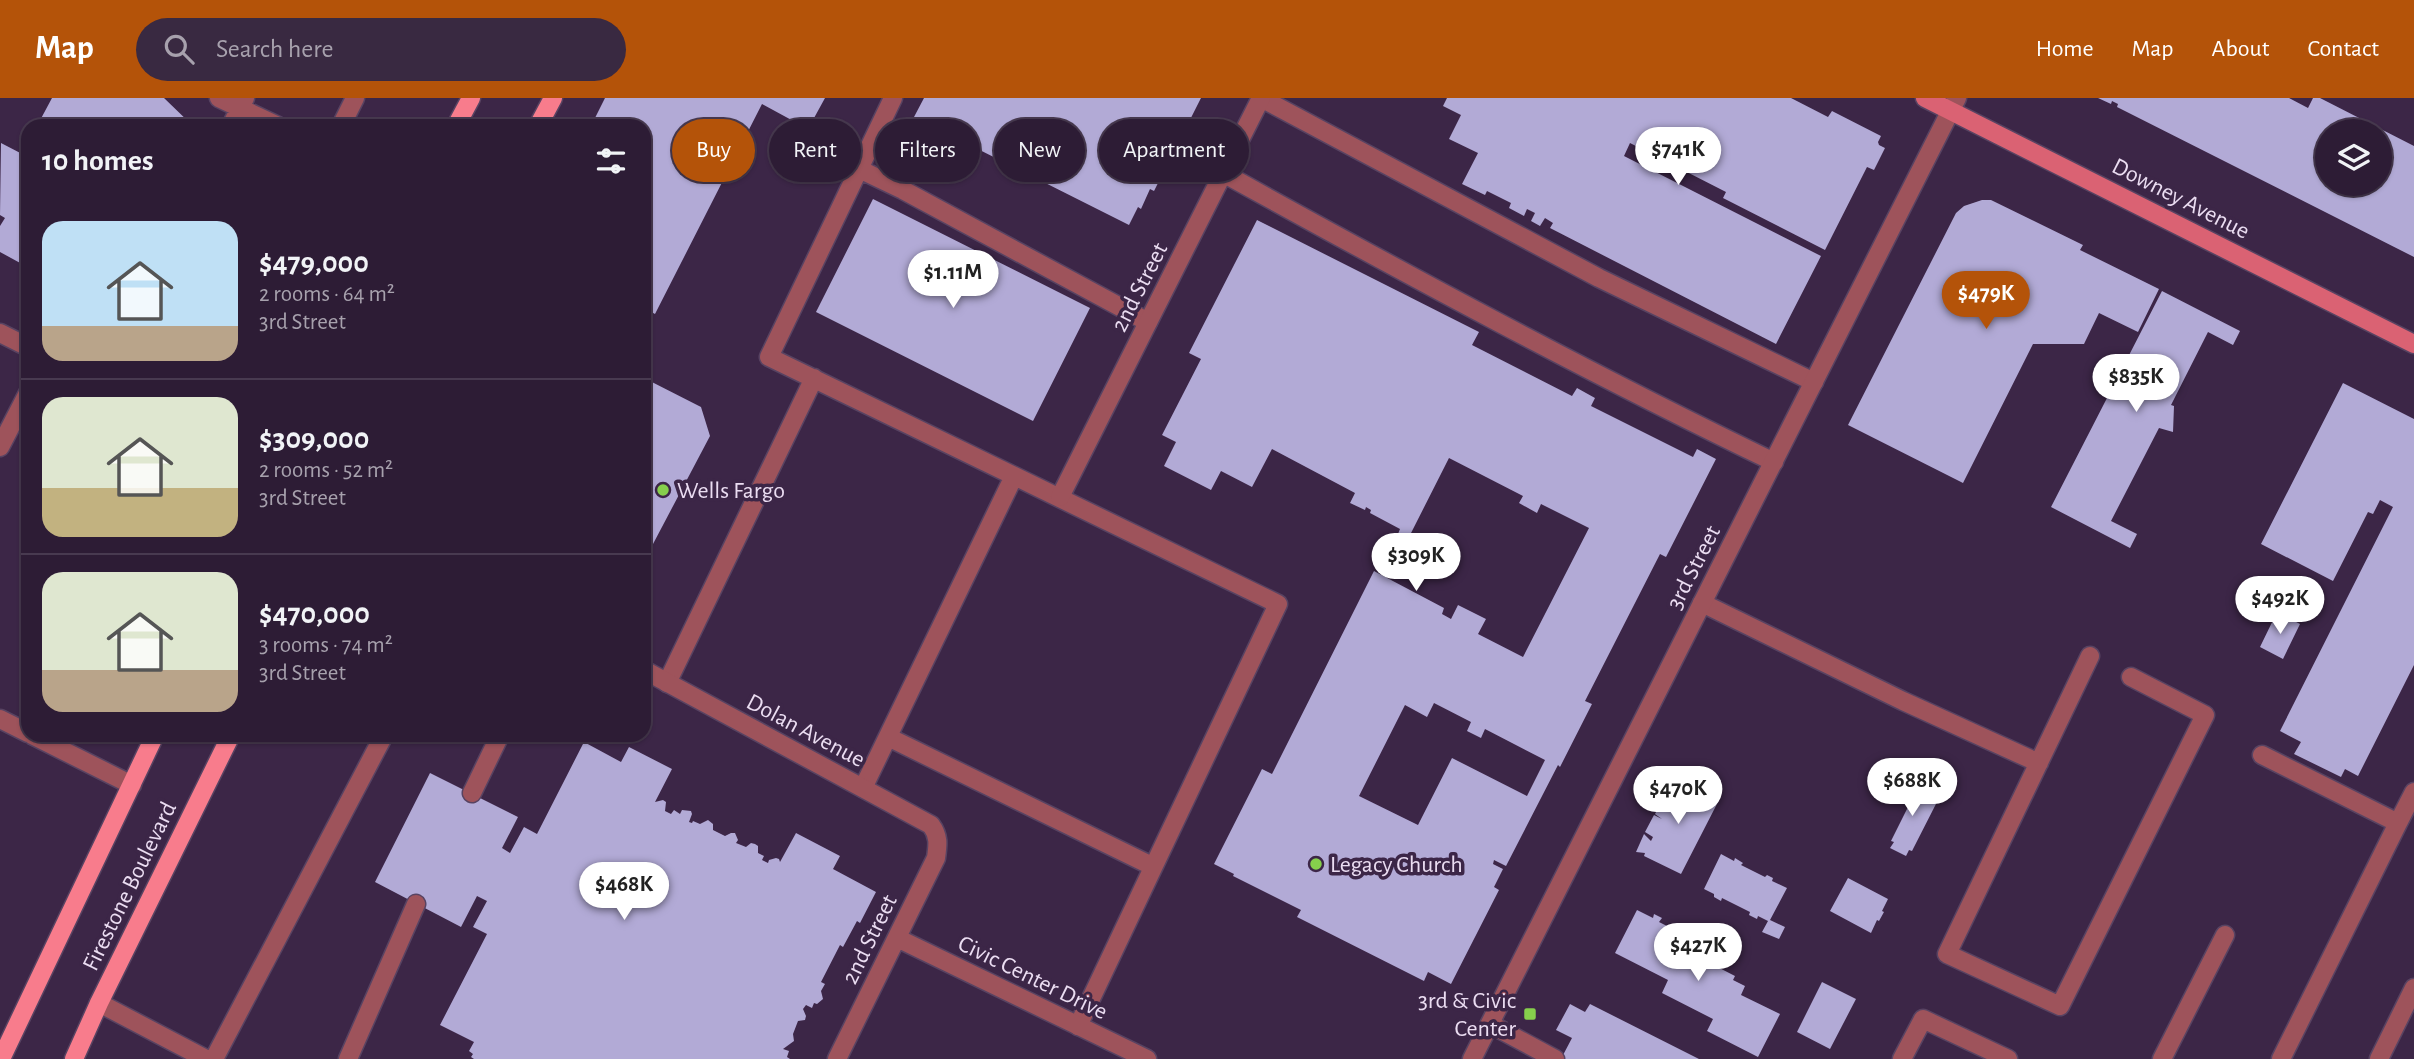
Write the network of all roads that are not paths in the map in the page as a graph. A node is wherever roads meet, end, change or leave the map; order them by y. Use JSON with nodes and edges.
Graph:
{"nodes":[{"id":1,"x":219,"y":98,"type":"edge"},
{"id":2,"x":355,"y":98,"type":"edge"},
{"id":3,"x":471,"y":98,"type":"edge"},
{"id":4,"x":552,"y":98,"type":"edge"},
{"id":5,"x":893,"y":98,"type":"edge"},
{"id":6,"x":1261,"y":98,"type":"edge"},
{"id":7,"x":1925,"y":98,"type":"edge"},
{"id":8,"x":242,"y":103,"type":"edge"},
{"id":9,"x":1954,"y":104,"type":"edge"},
{"id":10,"x":234,"y":119,"type":"edge"},
{"id":11,"x":267,"y":119,"type":"edge"},
{"id":12,"x":344,"y":119,"type":"edge"},
{"id":13,"x":460,"y":119,"type":"edge"},
{"id":14,"x":542,"y":119,"type":"edge"},
{"id":15,"x":1249,"y":122,"type":"edge"},
{"id":16,"x":861,"y":165,"type":"edge"},
{"id":17,"x":861,"y":170,"type":"edge"},
{"id":18,"x":853,"y":182,"type":"edge"},
{"id":19,"x":1218,"y":182,"type":"edge"},
{"id":20,"x":1239,"y":182,"type":"edge"},
{"id":21,"x":1148,"y":323,"type":"junction"},
{"id":22,"x":0,"y":333,"type":"edge"},
{"id":23,"x":21,"y":344,"type":"edge"},
{"id":24,"x":2414,"y":344,"type":"edge"},
{"id":25,"x":814,"y":378,"type":"junction"},
{"id":26,"x":1814,"y":382,"type":"junction"},
{"id":27,"x":21,"y":404,"type":"edge"},
{"id":28,"x":5,"y":428,"type":"edge"},
{"id":29,"x":0,"y":447,"type":"edge"},
{"id":30,"x":1774,"y":462,"type":"junction"},
{"id":31,"x":1014,"y":476,"type":"junction"},
{"id":32,"x":1060,"y":497,"type":"junction"},
{"id":33,"x":1702,"y":603,"type":"junction"},
{"id":34,"x":2090,"y":656,"type":"dead end"},
{"id":35,"x":651,"y":674,"type":"edge"},
{"id":36,"x":2131,"y":677,"type":"dead end"},
{"id":37,"x":667,"y":683,"type":"junction"},
{"id":38,"x":0,"y":719,"type":"edge"},
{"id":39,"x":21,"y":730,"type":"edge"},
{"id":40,"x":888,"y":737,"type":"junction"},
{"id":41,"x":46,"y":742,"type":"edge"},
{"id":42,"x":152,"y":742,"type":"edge"},
{"id":43,"x":228,"y":742,"type":"edge"},
{"id":44,"x":380,"y":742,"type":"edge"},
{"id":45,"x":497,"y":742,"type":"edge"},
{"id":46,"x":2262,"y":755,"type":"dead end"},
{"id":47,"x":2039,"y":762,"type":"junction"},
{"id":48,"x":132,"y":785,"type":"junction"},
{"id":49,"x":863,"y":788,"type":"junction"},
{"id":50,"x":2414,"y":792,"type":"edge"},
{"id":51,"x":472,"y":793,"type":"dead end"},
{"id":52,"x":2398,"y":823,"type":"junction"},
{"id":53,"x":938,"y":838,"type":"joint"},
{"id":54,"x":1152,"y":866,"type":"junction"},
{"id":55,"x":416,"y":904,"type":"dead end"},
{"id":56,"x":2225,"y":935,"type":"dead end"},
{"id":57,"x":897,"y":938,"type":"junction"},
{"id":58,"x":2414,"y":988,"type":"edge"},
{"id":59,"x":99,"y":1003,"type":"junction"},
{"id":60,"x":1490,"y":1024,"type":"junction"},
{"id":61,"x":1078,"y":1026,"type":"junction"},
{"id":62,"x":2,"y":1055,"type":"edge"},
{"id":63,"x":1135,"y":1056,"type":"edge"},
{"id":64,"x":1475,"y":1058,"type":"edge"},
{"id":65,"x":74,"y":1059,"type":"edge"},
{"id":66,"x":206,"y":1059,"type":"edge"},
{"id":67,"x":214,"y":1059,"type":"edge"},
{"id":68,"x":348,"y":1059,"type":"edge"},
{"id":69,"x":837,"y":1059,"type":"edge"},
{"id":70,"x":1555,"y":1059,"type":"edge"},
{"id":71,"x":1902,"y":1059,"type":"edge"},
{"id":72,"x":2008,"y":1059,"type":"edge"},
{"id":73,"x":2162,"y":1059,"type":"edge"},
{"id":74,"x":2281,"y":1059,"type":"edge"},
{"id":75,"x":2378,"y":1059,"type":"edge"}],
"edges":[{"from":1,"to":8,"type":"street"},
{"from":2,"to":12,"type":"street"},
{"from":3,"to":13,"type":"main road"},
{"from":4,"to":14,"type":"main road"},
{"from":5,"to":16,"type":"street"},
{"from":6,"to":15,"type":"street","name":"2nd Street"},
{"from":6,"to":26,"type":"street"},
{"from":7,"to":9,"type":"main road","name":"Downey Avenue"},
{"from":8,"to":10,"type":"street"},
{"from":8,"to":11,"type":"street"},
{"from":9,"to":24,"type":"main road","name":"Downey Avenue"},
{"from":9,"to":26,"type":"street","name":"3rd Street"},
{"from":17,"to":21,"type":"street"},
{"from":18,"to":25,"type":"street"},
{"from":19,"to":21,"type":"street","name":"2nd Street"},
{"from":20,"to":30,"type":"street"},
{"from":21,"to":32,"type":"street","name":"2nd Street"},
{"from":22,"to":23,"type":"street"},
{"from":25,"to":31,"type":"street"},
{"from":25,"to":37,"type":"street"},
{"from":26,"to":30,"type":"street","name":"3rd Street"},
{"from":27,"to":28,"type":"street"},
{"from":28,"to":29,"type":"street"},
{"from":30,"to":33,"type":"street","name":"3rd Street"},
{"from":31,"to":32,"type":"street"},
{"from":31,"to":40,"type":"street"},
{"from":32,"to":54,"type":"street"},
{"from":33,"to":47,"type":"street"},
{"from":33,"to":60,"type":"street","name":"3rd Street"},
{"from":34,"to":47,"type":"street"},
{"from":35,"to":37,"type":"street","name":"Dolan Avenue"},
{"from":36,"to":47,"type":"street"},
{"from":37,"to":49,"type":"street","name":"Dolan Avenue"},
{"from":38,"to":39,"type":"street"},
{"from":40,"to":49,"type":"street"},
{"from":40,"to":54,"type":"street"},
{"from":41,"to":48,"type":"street"},
{"from":42,"to":48,"type":"main road","name":"Firestone Boulevard"},
{"from":43,"to":59,"type":"main road","name":"Firestone Boulevard"},
{"from":44,"to":67,"type":"street"},
{"from":45,"to":51,"type":"street"},
{"from":46,"to":52,"type":"street"},
{"from":48,"to":62,"type":"main road","name":"Firestone Boulevard"},
{"from":49,"to":53,"type":"street","name":"Dolan Avenue"},
{"from":50,"to":52,"type":"street"},
{"from":52,"to":74,"type":"street"},
{"from":53,"to":57,"type":"street","name":"2nd Street"},
{"from":54,"to":61,"type":"street"},
{"from":55,"to":68,"type":"street"},
{"from":56,"to":73,"type":"street"},
{"from":57,"to":61,"type":"street","name":"Civic Center Drive"},
{"from":57,"to":69,"type":"street","name":"2nd Street"},
{"from":58,"to":75,"type":"street"},
{"from":59,"to":65,"type":"main road","name":"Firestone Boulevard"},
{"from":59,"to":66,"type":"street"},
{"from":60,"to":64,"type":"street","name":"3rd Street"},
{"from":60,"to":70,"type":"street"},
{"from":61,"to":63,"type":"street","name":"Civic Center Drive"},
{"from":71,"to":72,"type":"street"}]}
